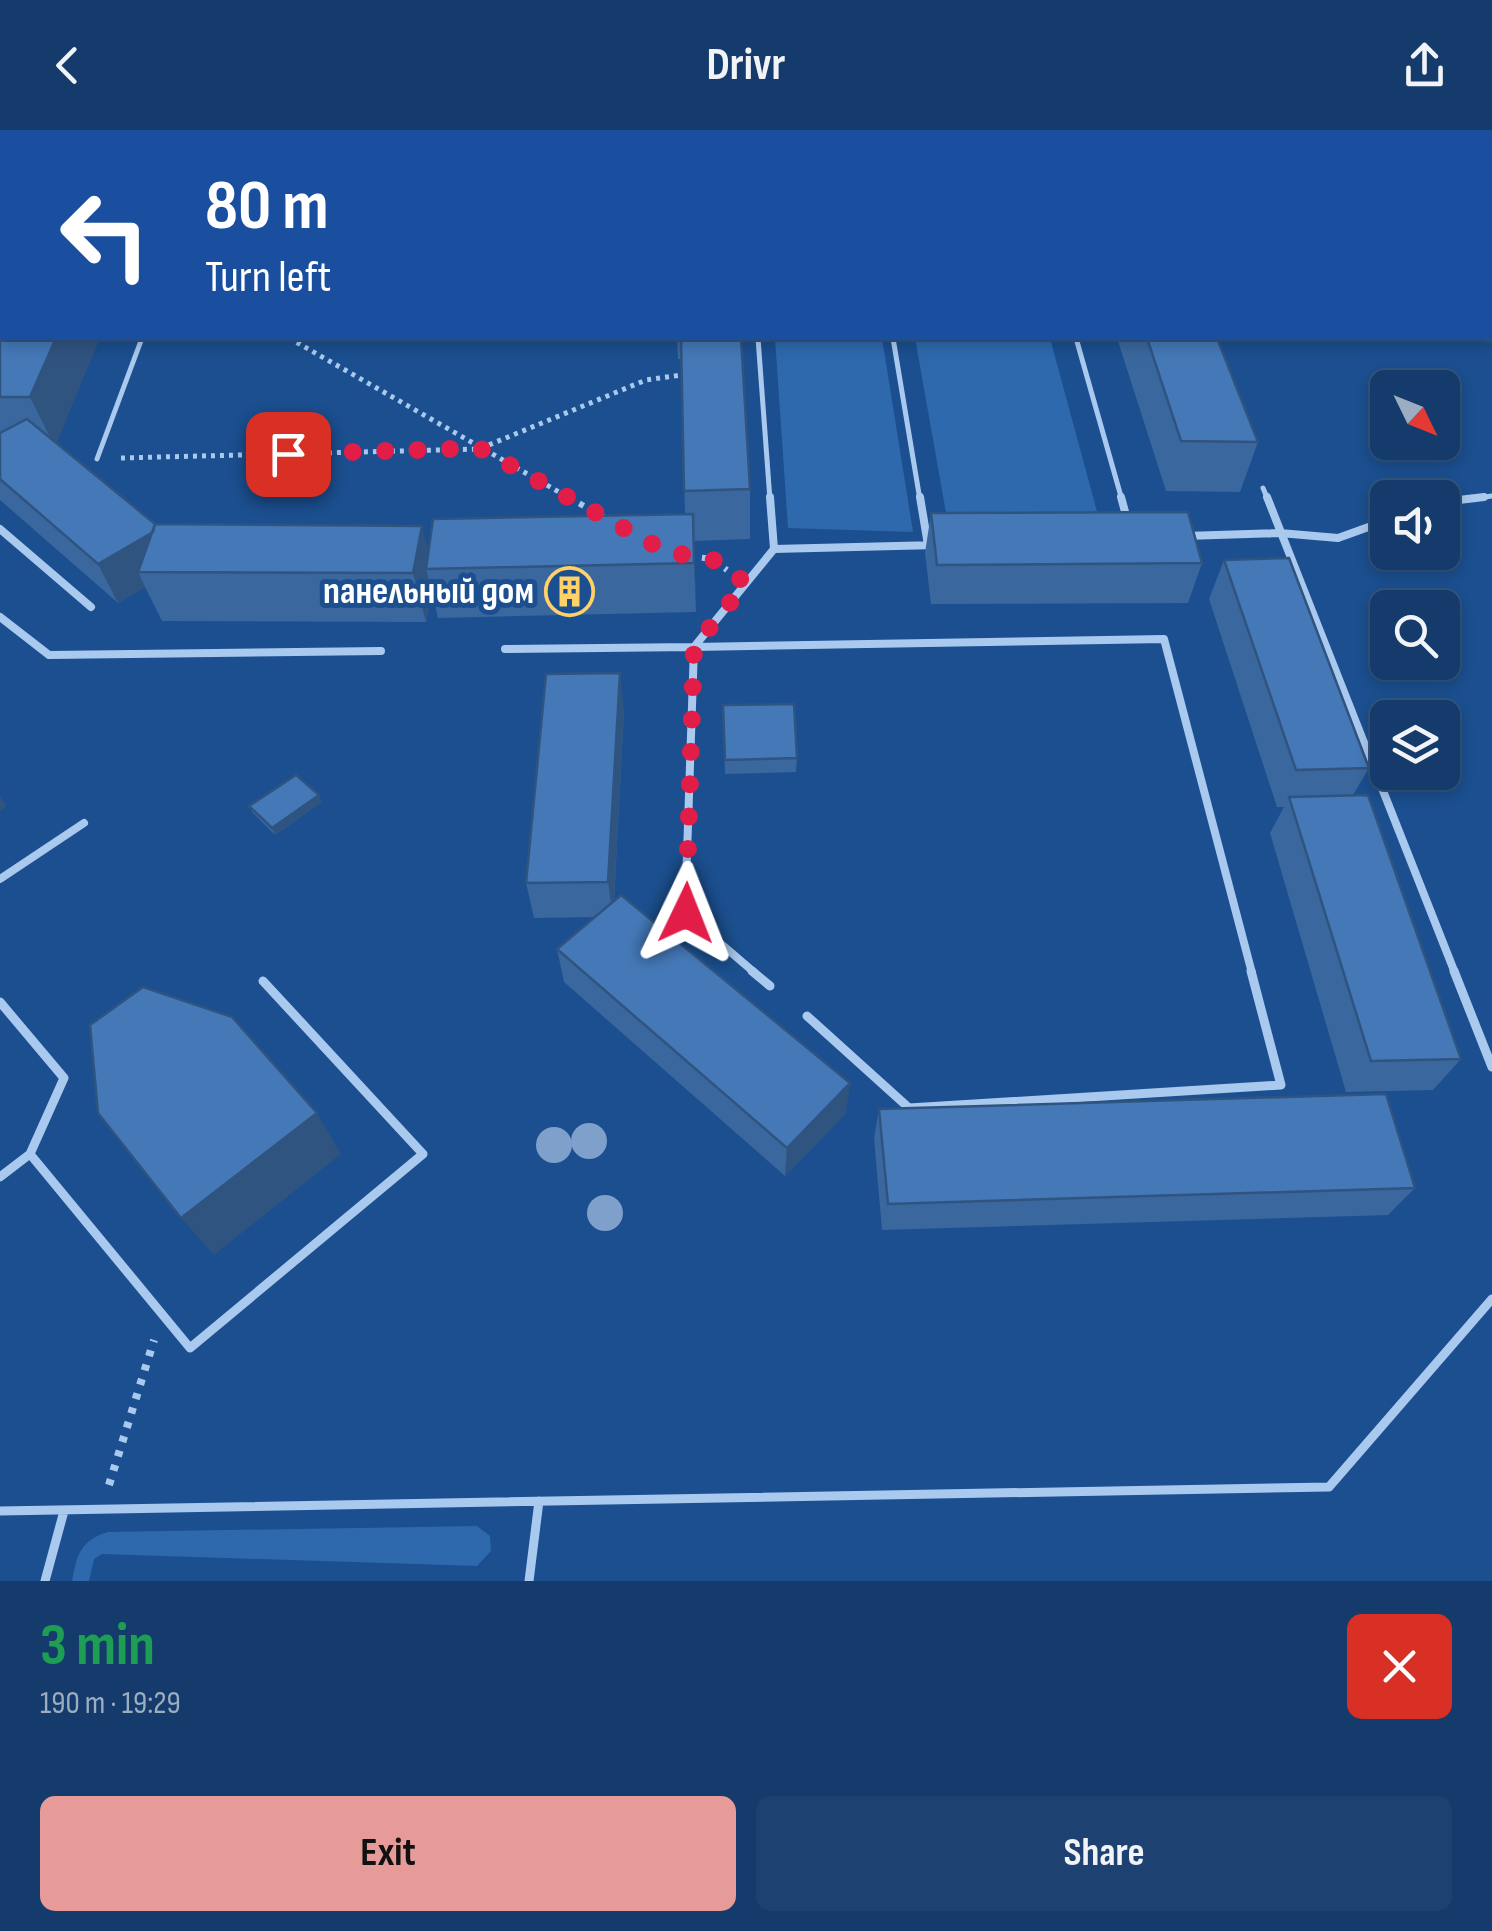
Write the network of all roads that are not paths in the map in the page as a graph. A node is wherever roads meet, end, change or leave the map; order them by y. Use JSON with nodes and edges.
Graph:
{"nodes":[{"id":1,"x":141,"y":340,"type":"edge"},
{"id":2,"x":758,"y":340,"type":"edge"},
{"id":3,"x":893,"y":340,"type":"edge"},
{"id":4,"x":1077,"y":340,"type":"edge"},
{"id":5,"x":96,"y":459,"type":"road end"},
{"id":6,"x":1264,"y":488,"type":"dead end"},
{"id":7,"x":1492,"y":496,"type":"edge"},
{"id":8,"x":1460,"y":500,"type":"edge"},
{"id":9,"x":1370,"y":526,"type":"edge"},
{"id":10,"x":0,"y":529,"type":"edge"},
{"id":11,"x":1280,"y":533,"type":"junction"},
{"id":12,"x":1169,"y":536,"type":"edge"},
{"id":13,"x":1132,"y":537,"type":"edge"},
{"id":14,"x":946,"y":544,"type":"edge"},
{"id":15,"x":928,"y":545,"type":"junction"},
{"id":16,"x":774,"y":549,"type":"junction"},
{"id":17,"x":91,"y":607,"type":"edge"},
{"id":18,"x":0,"y":618,"type":"edge"},
{"id":19,"x":694,"y":647,"type":"junction"},
{"id":20,"x":505,"y":649,"type":"dead end"},
{"id":21,"x":381,"y":651,"type":"dead end"},
{"id":22,"x":84,"y":823,"type":"dead end"},
{"id":23,"x":0,"y":879,"type":"edge"},
{"id":24,"x":263,"y":981,"type":"dead end"},
{"id":25,"x":770,"y":986,"type":"dead end"},
{"id":26,"x":0,"y":1002,"type":"edge"},
{"id":27,"x":807,"y":1016,"type":"dead end"},
{"id":28,"x":1492,"y":1068,"type":"edge"},
{"id":29,"x":30,"y":1154,"type":"junction"},
{"id":30,"x":0,"y":1176,"type":"edge"},
{"id":31,"x":1492,"y":1299,"type":"edge"},
{"id":32,"x":539,"y":1502,"type":"junction"},
{"id":33,"x":64,"y":1510,"type":"junction"},
{"id":34,"x":0,"y":1511,"type":"edge"},
{"id":35,"x":45,"y":1581,"type":"edge"},
{"id":36,"x":529,"y":1581,"type":"edge"}],
"edges":[{"from":1,"to":5,"type":"lane"},
{"from":2,"to":16,"type":"lane"},
{"from":3,"to":15,"type":"lane"},
{"from":4,"to":13,"type":"lane"},
{"from":6,"to":11,"type":"lane"},
{"from":7,"to":8,"type":"lane"},
{"from":9,"to":11,"type":"lane"},
{"from":10,"to":17,"type":"lane"},
{"from":11,"to":12,"type":"lane"},
{"from":11,"to":28,"type":"lane"},
{"from":14,"to":15,"type":"lane"},
{"from":15,"to":16,"type":"lane"},
{"from":16,"to":19,"type":"lane"},
{"from":18,"to":21,"type":"lane"},
{"from":19,"to":20,"type":"lane"},
{"from":19,"to":25,"type":"lane"},
{"from":19,"to":27,"type":"lane"},
{"from":22,"to":23,"type":"lane"},
{"from":24,"to":29,"type":"lane"},
{"from":26,"to":29,"type":"lane"},
{"from":29,"to":30,"type":"lane"},
{"from":31,"to":32,"type":"lane"},
{"from":32,"to":33,"type":"lane"},
{"from":32,"to":36,"type":"lane"},
{"from":33,"to":34,"type":"lane"},
{"from":33,"to":35,"type":"lane"}]}
